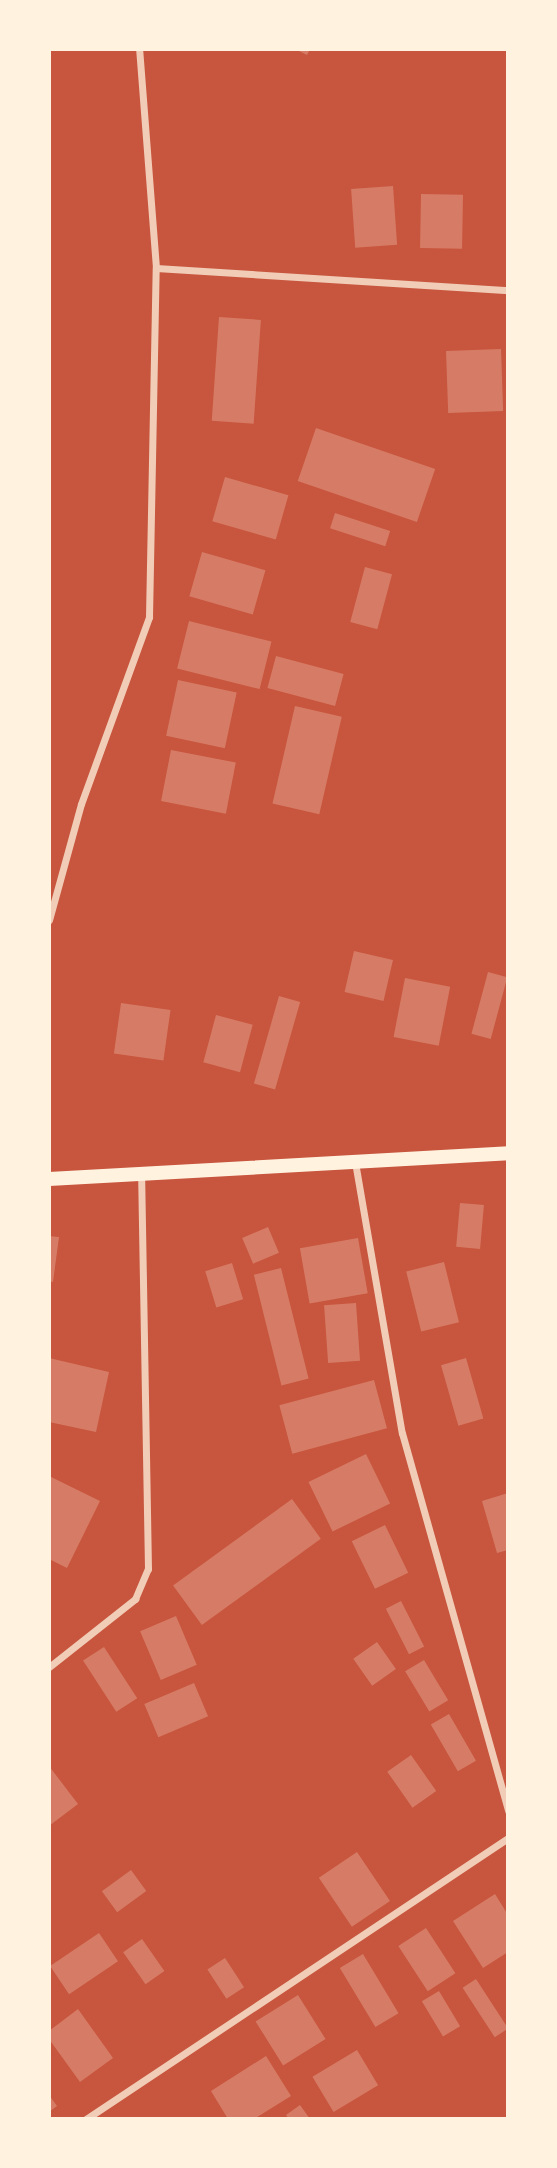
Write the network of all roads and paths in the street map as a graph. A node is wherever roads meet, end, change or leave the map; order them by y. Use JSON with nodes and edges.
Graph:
{"nodes":[{"id":1,"x":139,"y":49,"type":"edge"},
{"id":2,"x":156,"y":268,"type":"junction"},
{"id":3,"x":508,"y":290,"type":"edge"},
{"id":4,"x":49,"y":920,"type":"edge"},
{"id":5,"x":508,"y":1153,"type":"edge"},
{"id":6,"x":355,"y":1162,"type":"junction"},
{"id":7,"x":141,"y":1175,"type":"junction"},
{"id":8,"x":49,"y":1179,"type":"edge"},
{"id":9,"x":49,"y":1667,"type":"edge"},
{"id":10,"x":508,"y":1811,"type":"edge"},
{"id":11,"x":508,"y":1838,"type":"edge"},
{"id":12,"x":86,"y":2119,"type":"edge"}],
"edges":[{"from":1,"to":2,"type":"street"},
{"from":2,"to":3,"type":"street"},
{"from":2,"to":4,"type":"street"},
{"from":5,"to":6,"type":"main road"},
{"from":6,"to":7,"type":"main road"},
{"from":6,"to":10,"type":"street"},
{"from":7,"to":8,"type":"main road"},
{"from":7,"to":9,"type":"street"},
{"from":11,"to":12,"type":"street"}]}
